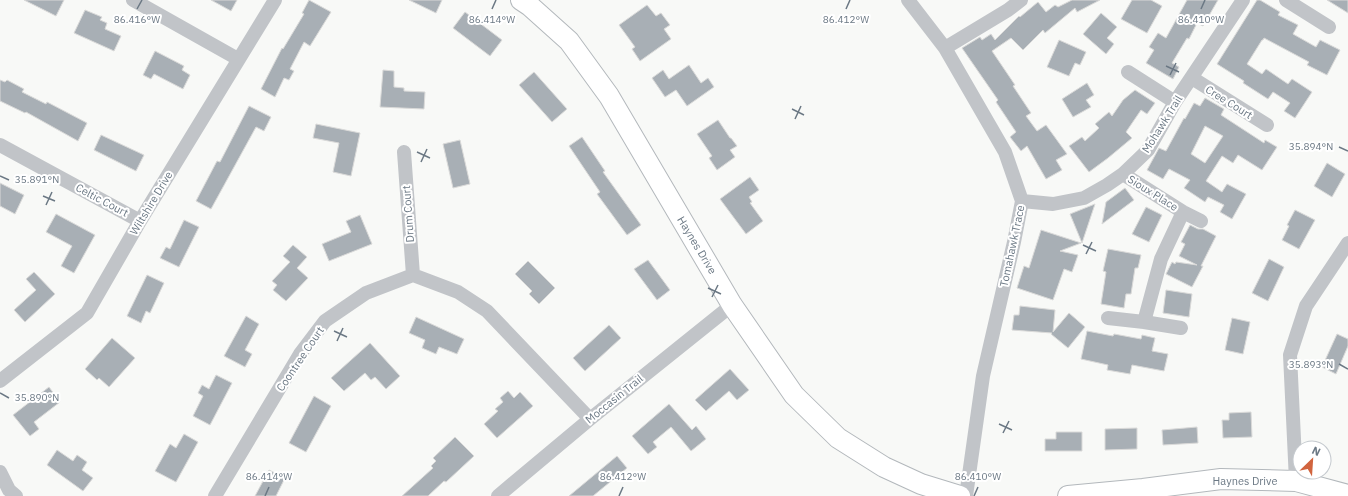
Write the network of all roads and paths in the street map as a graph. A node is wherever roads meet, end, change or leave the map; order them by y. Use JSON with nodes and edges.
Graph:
{"nodes":[{"id":1,"x":133,"y":0,"type":"edge"},
{"id":2,"x":275,"y":0,"type":"edge"},
{"id":3,"x":521,"y":0,"type":"edge"},
{"id":4,"x":908,"y":0,"type":"edge"},
{"id":5,"x":1021,"y":0,"type":"edge"},
{"id":6,"x":1243,"y":0,"type":"edge"},
{"id":7,"x":1286,"y":0,"type":"edge"},
{"id":8,"x":1329,"y":27,"type":"dead end"},
{"id":9,"x":944,"y":48,"type":"junction"},
{"id":10,"x":238,"y":59,"type":"junction"},
{"id":11,"x":1128,"y":72,"type":"dead end"},
{"id":12,"x":1192,"y":78,"type":"junction"},
{"id":13,"x":1175,"y":102,"type":"junction"},
{"id":14,"x":1267,"y":125,"type":"dead end"},
{"id":15,"x":0,"y":145,"type":"edge"},
{"id":16,"x":404,"y":152,"type":"dead end"},
{"id":17,"x":1123,"y":174,"type":"junction"},
{"id":18,"x":1022,"y":201,"type":"junction"},
{"id":19,"x":1184,"y":212,"type":"junction"},
{"id":20,"x":140,"y":220,"type":"junction"},
{"id":21,"x":1201,"y":221,"type":"dead end"},
{"id":22,"x":1348,"y":243,"type":"edge"},
{"id":23,"x":413,"y":275,"type":"junction"},
{"id":24,"x":732,"y":305,"type":"junction"},
{"id":25,"x":1108,"y":318,"type":"dead end"},
{"id":26,"x":1144,"y":322,"type":"junction"},
{"id":27,"x":1181,"y":328,"type":"dead end"},
{"id":28,"x":0,"y":381,"type":"edge"},
{"id":29,"x":590,"y":419,"type":"junction"},
{"id":30,"x":0,"y":472,"type":"edge"},
{"id":31,"x":1296,"y":481,"type":"junction"},
{"id":32,"x":1143,"y":493,"type":"edge"},
{"id":33,"x":1348,"y":495,"type":"edge"},
{"id":34,"x":16,"y":496,"type":"edge"},
{"id":35,"x":215,"y":496,"type":"edge"},
{"id":36,"x":498,"y":496,"type":"edge"},
{"id":37,"x":960,"y":496,"type":"edge"},
{"id":38,"x":966,"y":496,"type":"edge"},
{"id":39,"x":1068,"y":496,"type":"edge"}],
"edges":[{"from":1,"to":10,"type":"street"},
{"from":2,"to":10,"type":"street","name":"Wiltshire Drive"},
{"from":3,"to":24,"type":"street","name":"Haynes Drive"},
{"from":4,"to":9,"type":"street","name":"Tomahawk Trace"},
{"from":5,"to":9,"type":"street"},
{"from":6,"to":12,"type":"street","name":"Mohawk Trail"},
{"from":7,"to":8,"type":"street"},
{"from":9,"to":18,"type":"street","name":"Tomahawk Trace"},
{"from":10,"to":20,"type":"street","name":"Wiltshire Drive"},
{"from":11,"to":13,"type":"street"},
{"from":12,"to":13,"type":"street","name":"Mohawk Trail"},
{"from":12,"to":14,"type":"street","name":"Cree Court"},
{"from":13,"to":17,"type":"street","name":"Mohawk Trail"},
{"from":15,"to":20,"type":"street","name":"Celtic Court"},
{"from":16,"to":23,"type":"street","name":"Drum Court"},
{"from":17,"to":18,"type":"street","name":"Mohawk Trail"},
{"from":17,"to":19,"type":"street","name":"Sioux Place"},
{"from":18,"to":38,"type":"street","name":"Tomahawk Trace"},
{"from":19,"to":21,"type":"street","name":"Sioux Place"},
{"from":19,"to":26,"type":"street"},
{"from":20,"to":28,"type":"street","name":"Wiltshire Drive"},
{"from":22,"to":31,"type":"street"},
{"from":23,"to":29,"type":"street"},
{"from":23,"to":35,"type":"street","name":"Coontree Court"},
{"from":24,"to":29,"type":"street","name":"Moccasin Trail"},
{"from":24,"to":37,"type":"street","name":"Haynes Drive"},
{"from":25,"to":26,"type":"street"},
{"from":26,"to":27,"type":"street"},
{"from":29,"to":36,"type":"street","name":"Moccasin Trail"},
{"from":30,"to":34,"type":"street"},
{"from":31,"to":32,"type":"street","name":"Haynes Drive"},
{"from":31,"to":33,"type":"street","name":"Haynes Drive"},
{"from":32,"to":39,"type":"street","name":"Haynes Drive"}]}
